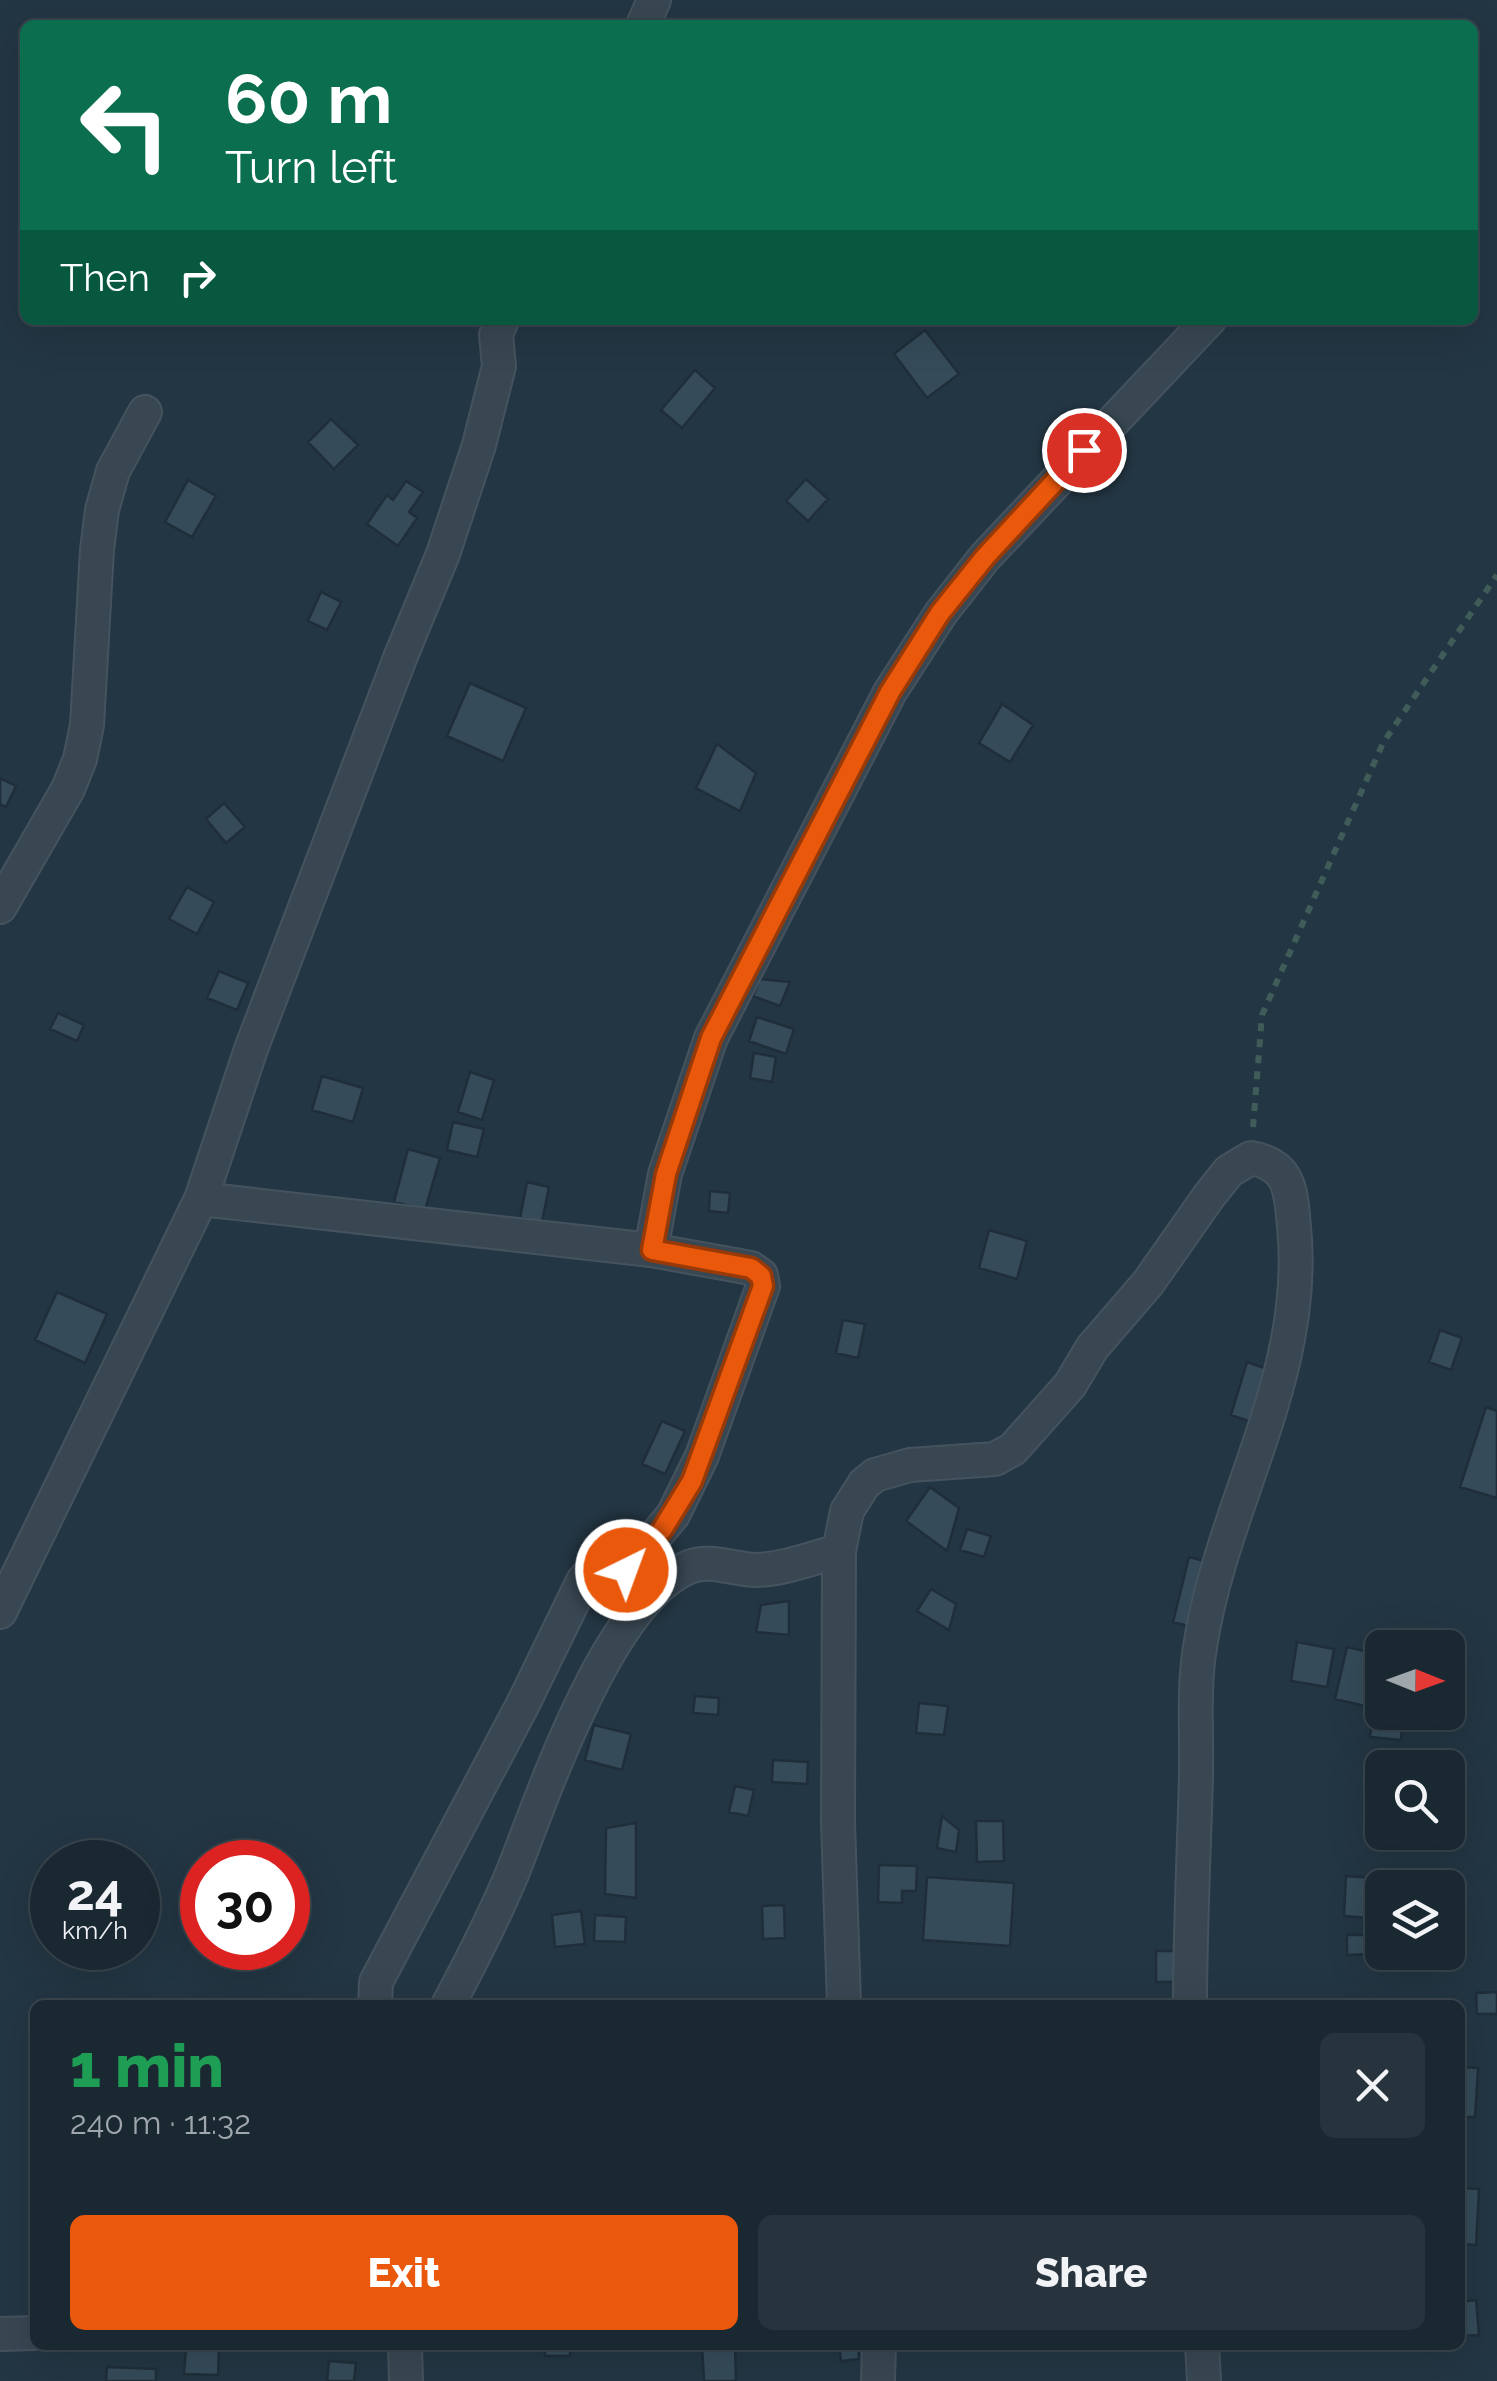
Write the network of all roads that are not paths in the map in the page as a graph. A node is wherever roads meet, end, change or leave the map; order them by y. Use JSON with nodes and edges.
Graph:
{"nodes":[{"id":1,"x":500,"y":325,"type":"edge"},
{"id":2,"x":1203,"y":325,"type":"edge"},
{"id":3,"x":145,"y":412,"type":"dead end"},
{"id":4,"x":0,"y":907,"type":"edge"},
{"id":5,"x":201,"y":1199,"type":"junction"},
{"id":6,"x":652,"y":1250,"type":"junction"},
{"id":7,"x":839,"y":1552,"type":"junction"},
{"id":8,"x":0,"y":1612,"type":"edge"},
{"id":9,"x":375,"y":2000,"type":"edge"},
{"id":10,"x":450,"y":2000,"type":"edge"},
{"id":11,"x":844,"y":2000,"type":"edge"},
{"id":12,"x":1190,"y":2000,"type":"edge"},
{"id":13,"x":30,"y":2333,"type":"edge"},
{"id":14,"x":0,"y":2334,"type":"edge"},
{"id":15,"x":405,"y":2350,"type":"edge"},
{"id":16,"x":878,"y":2350,"type":"edge"},
{"id":17,"x":1202,"y":2350,"type":"edge"},
{"id":18,"x":406,"y":2381,"type":"edge"},
{"id":19,"x":878,"y":2381,"type":"edge"},
{"id":20,"x":1204,"y":2381,"type":"edge"}],
"edges":[{"from":1,"to":5,"type":"street"},
{"from":2,"to":6,"type":"street"},
{"from":3,"to":4,"type":"street"},
{"from":5,"to":6,"type":"street"},
{"from":5,"to":8,"type":"street"},
{"from":6,"to":9,"type":"street"},
{"from":7,"to":10,"type":"street"},
{"from":7,"to":11,"type":"street"},
{"from":7,"to":12,"type":"street"},
{"from":13,"to":14,"type":"street"},
{"from":15,"to":18,"type":"street"},
{"from":16,"to":19,"type":"street"},
{"from":17,"to":20,"type":"street"}]}
